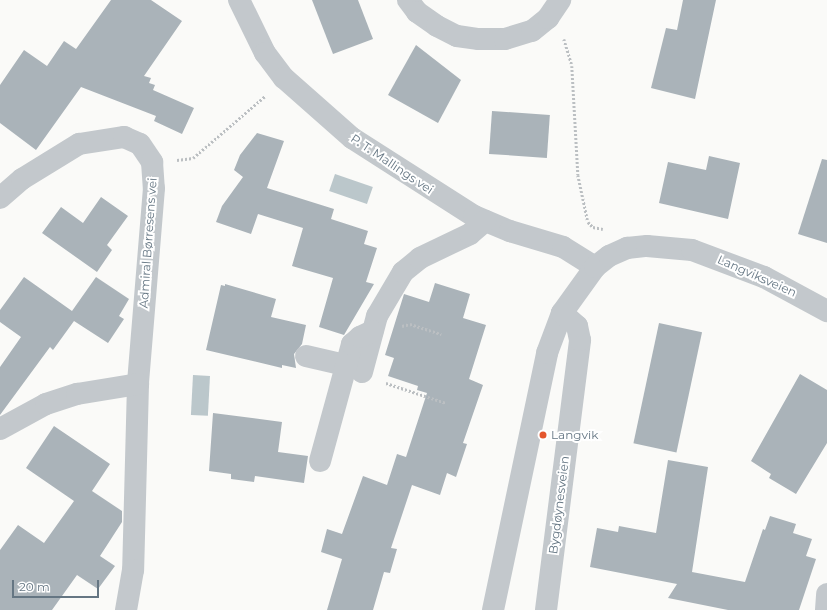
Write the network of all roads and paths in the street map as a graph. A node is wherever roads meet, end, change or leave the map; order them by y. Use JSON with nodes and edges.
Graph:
{"nodes":[{"id":1,"x":239,"y":0,"type":"edge"},
{"id":2,"x":408,"y":0,"type":"edge"},
{"id":3,"x":560,"y":0,"type":"edge"},
{"id":4,"x":548,"y":18,"type":"junction"},
{"id":5,"x":284,"y":78,"type":"junction"},
{"id":6,"x":152,"y":162,"type":"junction"},
{"id":7,"x":0,"y":198,"type":"edge"},
{"id":8,"x":485,"y":221,"type":"junction"},
{"id":9,"x":606,"y":230,"type":"dead end"},
{"id":10,"x":595,"y":267,"type":"junction"},
{"id":11,"x":827,"y":311,"type":"edge"},
{"id":12,"x":562,"y":313,"type":"junction"},
{"id":13,"x":374,"y":327,"type":"junction"},
{"id":14,"x":441,"y":334,"type":"dead end"},
{"id":15,"x":306,"y":356,"type":"dead end"},
{"id":16,"x":353,"y":369,"type":"junction"},
{"id":17,"x":138,"y":384,"type":"junction"},
{"id":18,"x":446,"y":403,"type":"dead end"},
{"id":19,"x":0,"y":429,"type":"edge"},
{"id":20,"x":320,"y":461,"type":"dead end"},
{"id":21,"x":827,"y":594,"type":"edge"},
{"id":22,"x":126,"y":610,"type":"edge"},
{"id":23,"x":493,"y":610,"type":"edge"},
{"id":24,"x":546,"y":610,"type":"edge"},
{"id":25,"x":826,"y":610,"type":"edge"}],
"edges":[{"from":1,"to":5,"type":"street","name":"P. T. Mallings vei"},
{"from":2,"to":4,"type":"street"},
{"from":3,"to":4,"type":"street"},
{"from":4,"to":9,"type":"path"},
{"from":5,"to":6,"type":"path"},
{"from":5,"to":8,"type":"street","name":"P. T. Mallings vei"},
{"from":6,"to":7,"type":"street","name":"Admiral Børresens vei"},
{"from":6,"to":17,"type":"street","name":"Admiral Børresens vei"},
{"from":8,"to":10,"type":"street","name":"P. T. Mallings vei"},
{"from":8,"to":13,"type":"street"},
{"from":10,"to":11,"type":"street","name":"Langviksveien"},
{"from":10,"to":12,"type":"street"},
{"from":12,"to":23,"type":"street"},
{"from":12,"to":24,"type":"street","name":"Bygdøynesveien"},
{"from":13,"to":14,"type":"path"},
{"from":13,"to":16,"type":"street"},
{"from":15,"to":16,"type":"street"},
{"from":16,"to":18,"type":"path"},
{"from":16,"to":20,"type":"street"},
{"from":17,"to":19,"type":"street"},
{"from":17,"to":22,"type":"street","name":"Admiral Børresens vei"},
{"from":21,"to":25,"type":"street"}]}
